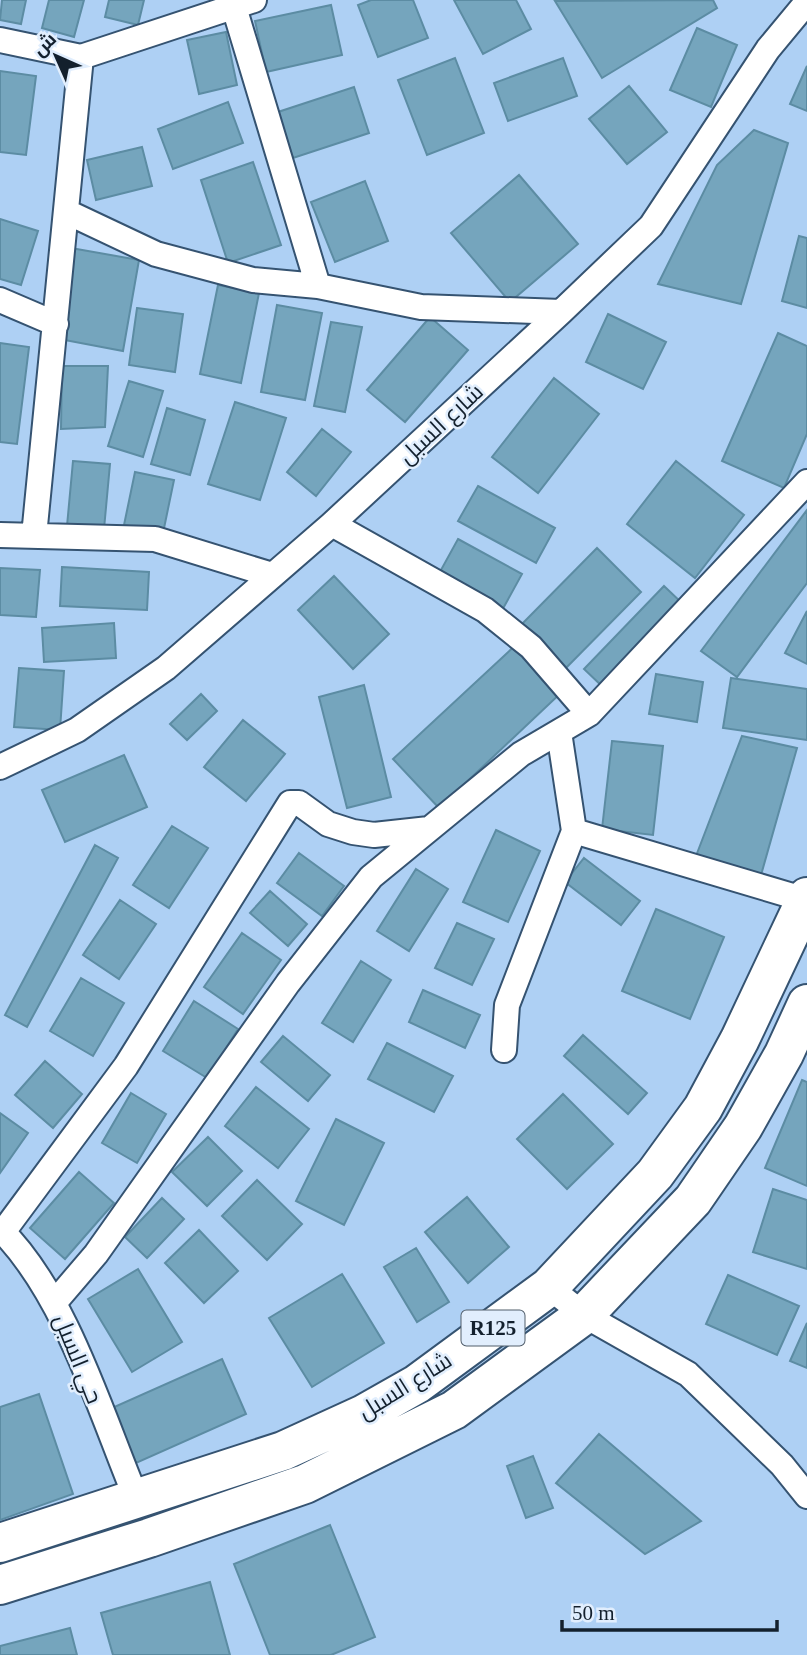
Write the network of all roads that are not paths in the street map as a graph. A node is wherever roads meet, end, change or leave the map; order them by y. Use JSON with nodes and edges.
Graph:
{"nodes":[{"id":1,"x":807,"y":2,"type":"edge"},
{"id":2,"x":244,"y":4,"type":"edge"},
{"id":3,"x":0,"y":40,"type":"edge"},
{"id":4,"x":81,"y":57,"type":"junction"},
{"id":5,"x":67,"y":212,"type":"junction"},
{"id":6,"x":318,"y":286,"type":"junction"},
{"id":7,"x":0,"y":300,"type":"edge"},
{"id":8,"x":561,"y":312,"type":"junction"},
{"id":9,"x":56,"y":324,"type":"junction"},
{"id":10,"x":807,"y":482,"type":"edge"},
{"id":11,"x":332,"y":524,"type":"junction"},
{"id":12,"x":0,"y":536,"type":"edge"},
{"id":13,"x":34,"y":536,"type":"junction"},
{"id":14,"x":272,"y":575,"type":"junction"},
{"id":15,"x":589,"y":714,"type":"junction"},
{"id":16,"x":559,"y":732,"type":"junction"},
{"id":17,"x":0,"y":767,"type":"edge"},
{"id":18,"x":429,"y":829,"type":"junction"},
{"id":19,"x":574,"y":831,"type":"junction"},
{"id":20,"x":806,"y":899,"type":"edge"},
{"id":21,"x":807,"y":1004,"type":"edge"},
{"id":22,"x":504,"y":1050,"type":"dead end"},
{"id":23,"x":1,"y":1231,"type":"edge"},
{"id":24,"x":549,"y":1287,"type":"junction"},
{"id":25,"x":55,"y":1302,"type":"junction"},
{"id":26,"x":584,"y":1315,"type":"junction"},
{"id":27,"x":807,"y":1496,"type":"edge"},
{"id":28,"x":136,"y":1500,"type":"junction"},
{"id":29,"x":0,"y":1543,"type":"edge"},
{"id":30,"x":0,"y":1585,"type":"edge"}],
"edges":[{"from":1,"to":8,"type":"street","name":"شارع السبل"},
{"from":2,"to":4,"type":"street"},
{"from":2,"to":6,"type":"street"},
{"from":3,"to":4,"type":"street"},
{"from":4,"to":5,"type":"street"},
{"from":5,"to":6,"type":"street"},
{"from":5,"to":9,"type":"street"},
{"from":6,"to":8,"type":"street"},
{"from":7,"to":9,"type":"street"},
{"from":8,"to":11,"type":"street","name":"شارع السبل"},
{"from":9,"to":13,"type":"street"},
{"from":10,"to":15,"type":"street"},
{"from":11,"to":14,"type":"street","name":"شارع السبل"},
{"from":11,"to":15,"type":"street"},
{"from":12,"to":13,"type":"street"},
{"from":13,"to":14,"type":"street"},
{"from":14,"to":17,"type":"street","name":"شارع السبل"},
{"from":15,"to":16,"type":"street"},
{"from":16,"to":18,"type":"street"},
{"from":16,"to":19,"type":"street"},
{"from":18,"to":23,"type":"street"},
{"from":18,"to":25,"type":"street"},
{"from":19,"to":20,"type":"street"},
{"from":19,"to":22,"type":"street"},
{"from":20,"to":24,"type":"main road","name":"شارع السبل","number":"R125"},
{"from":21,"to":26,"type":"main road","name":"شارع السبل","number":"R125"},
{"from":23,"to":25,"type":"street","name":"حي السبل"},
{"from":24,"to":26,"type":"street"},
{"from":24,"to":28,"type":"main road","name":"شارع السبل","number":"R125"},
{"from":25,"to":28,"type":"street","name":"حي السبل"},
{"from":26,"to":27,"type":"street"},
{"from":26,"to":30,"type":"main road","name":"شارع السبل","number":"R125"},
{"from":28,"to":29,"type":"main road","name":"شارع السبل","number":"R125"}]}
